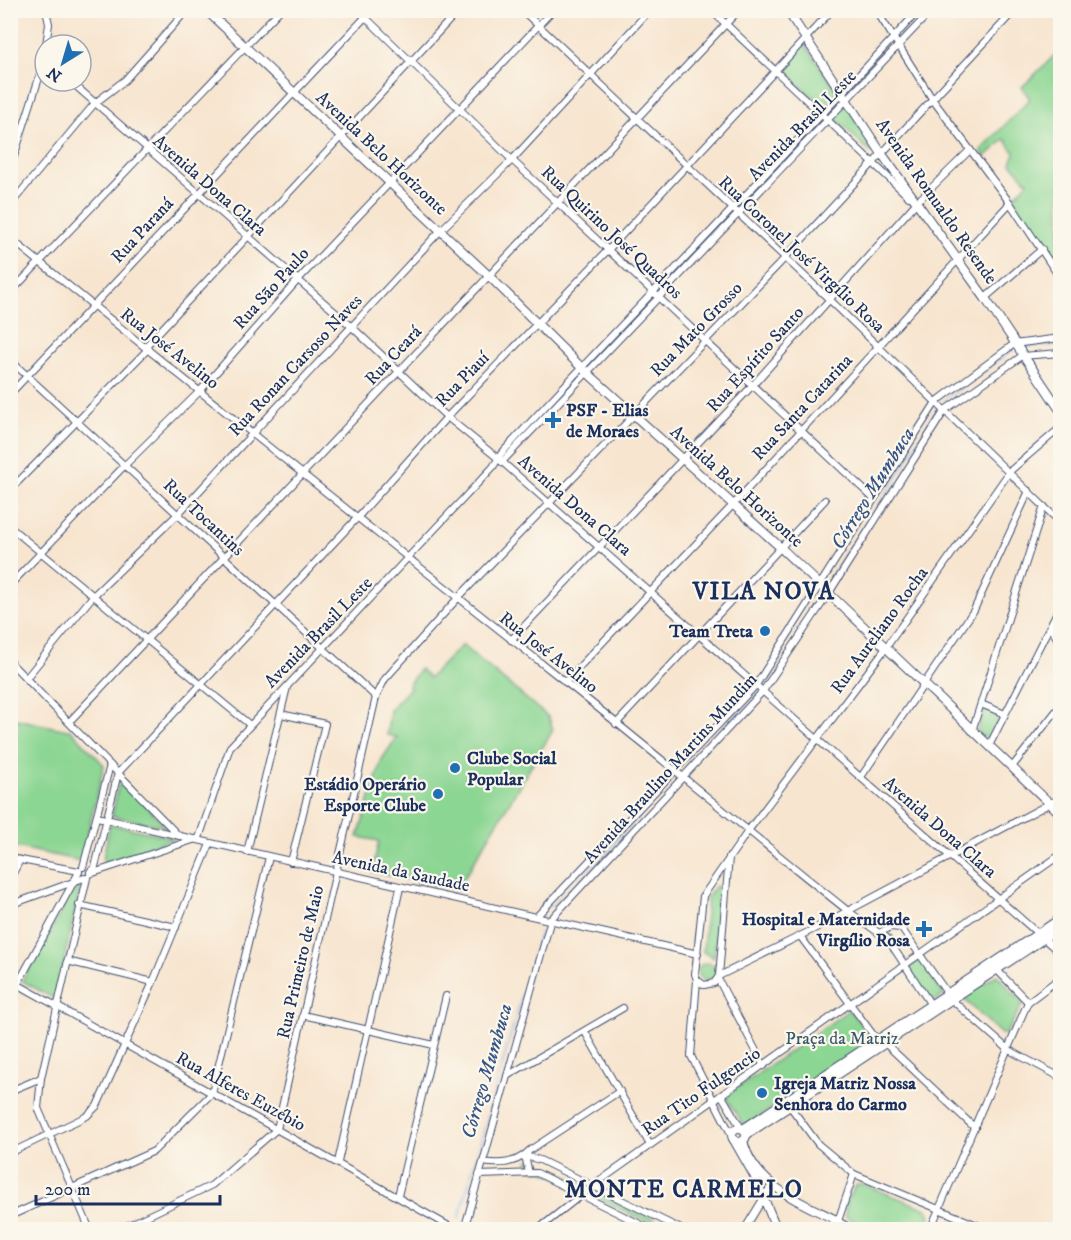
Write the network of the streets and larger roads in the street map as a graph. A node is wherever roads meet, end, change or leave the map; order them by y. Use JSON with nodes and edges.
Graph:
{"nodes":[{"id":1,"x":46,"y":10,"type":"edge"},
{"id":2,"x":187,"y":10,"type":"edge"},
{"id":3,"x":206,"y":10,"type":"edge"},
{"id":4,"x":280,"y":10,"type":"edge"},
{"id":5,"x":358,"y":10,"type":"edge"},
{"id":6,"x":372,"y":10,"type":"edge"},
{"id":7,"x":459,"y":10,"type":"edge"},
{"id":8,"x":522,"y":10,"type":"edge"},
{"id":9,"x":552,"y":10,"type":"edge"},
{"id":10,"x":650,"y":10,"type":"edge"},
{"id":11,"x":711,"y":10,"type":"edge"},
{"id":12,"x":739,"y":10,"type":"edge"},
{"id":13,"x":787,"y":10,"type":"edge"},
{"id":14,"x":832,"y":10,"type":"edge"},
{"id":15,"x":876,"y":10,"type":"edge"},
{"id":16,"x":919,"y":10,"type":"edge"},
{"id":17,"x":933,"y":10,"type":"edge"},
{"id":18,"x":1016,"y":10,"type":"edge"},
{"id":19,"x":365,"y":18,"type":"junction"},
{"id":20,"x":726,"y":24,"type":"junction"},
{"id":21,"x":538,"y":26,"type":"junction"},
{"id":22,"x":48,"y":33,"type":"edge"},
{"id":23,"x":894,"y":38,"type":"junction"},
{"id":24,"x":805,"y":39,"type":"junction"},
{"id":25,"x":245,"y":47,"type":"junction"},
{"id":26,"x":900,"y":47,"type":"junction"},
{"id":27,"x":876,"y":57,"type":"junction"},
{"id":28,"x":411,"y":62,"type":"junction"},
{"id":29,"x":884,"y":64,"type":"junction"},
{"id":30,"x":775,"y":71,"type":"junction"},
{"id":31,"x":589,"y":76,"type":"junction"},
{"id":32,"x":34,"y":93,"type":"edge"},
{"id":33,"x":84,"y":93,"type":"edge"},
{"id":34,"x":294,"y":93,"type":"junction"},
{"id":35,"x":846,"y":97,"type":"junction"},
{"id":36,"x":933,"y":100,"type":"junction"},
{"id":37,"x":95,"y":103,"type":"junction"},
{"id":38,"x":460,"y":108,"type":"junction"},
{"id":39,"x":636,"y":119,"type":"junction"},
{"id":40,"x":825,"y":119,"type":"junction"},
{"id":41,"x":340,"y":136,"type":"junction"},
{"id":42,"x":147,"y":149,"type":"junction"},
{"id":43,"x":970,"y":150,"type":"junction"},
{"id":44,"x":882,"y":154,"type":"junction"},
{"id":45,"x":512,"y":160,"type":"junction"},
{"id":46,"x":874,"y":164,"type":"junction"},
{"id":47,"x":686,"y":166,"type":"junction"},
{"id":48,"x":10,"y":169,"type":"edge"},
{"id":49,"x":390,"y":183,"type":"junction"},
{"id":50,"x":197,"y":194,"type":"junction"},
{"id":51,"x":559,"y":201,"type":"junction"},
{"id":52,"x":916,"y":203,"type":"junction"},
{"id":53,"x":1010,"y":203,"type":"junction"},
{"id":54,"x":10,"y":205,"type":"edge"},
{"id":55,"x":734,"y":212,"type":"junction"},
{"id":56,"x":440,"y":231,"type":"junction"},
{"id":57,"x":246,"y":237,"type":"junction"},
{"id":58,"x":10,"y":238,"type":"edge"},
{"id":59,"x":609,"y":249,"type":"junction"},
{"id":60,"x":1042,"y":249,"type":"junction"},
{"id":61,"x":784,"y":259,"type":"junction"},
{"id":62,"x":956,"y":260,"type":"junction"},
{"id":63,"x":40,"y":262,"type":"junction"},
{"id":64,"x":489,"y":276,"type":"junction"},
{"id":65,"x":1060,"y":278,"type":"edge"},
{"id":66,"x":297,"y":281,"type":"junction"},
{"id":67,"x":10,"y":293,"type":"edge"},
{"id":68,"x":656,"y":294,"type":"junction"},
{"id":69,"x":985,"y":297,"type":"junction"},
{"id":70,"x":830,"y":300,"type":"junction"},
{"id":71,"x":92,"y":306,"type":"junction"},
{"id":72,"x":537,"y":322,"type":"junction"},
{"id":73,"x":351,"y":326,"type":"junction"},
{"id":74,"x":1060,"y":338,"type":"edge"},
{"id":75,"x":705,"y":340,"type":"junction"},
{"id":76,"x":1014,"y":344,"type":"junction"},
{"id":77,"x":879,"y":346,"type":"junction"},
{"id":78,"x":147,"y":348,"type":"junction"},
{"id":79,"x":1060,"y":353,"type":"edge"},
{"id":80,"x":1022,"y":356,"type":"junction"},
{"id":81,"x":10,"y":360,"type":"edge"},
{"id":82,"x":584,"y":369,"type":"junction"},
{"id":83,"x":399,"y":371,"type":"junction"},
{"id":84,"x":28,"y":376,"type":"junction"},
{"id":85,"x":753,"y":385,"type":"junction"},
{"id":86,"x":200,"y":391,"type":"junction"},
{"id":87,"x":10,"y":394,"type":"edge"},
{"id":88,"x":936,"y":402,"type":"junction"},
{"id":89,"x":945,"y":410,"type":"junction"},
{"id":90,"x":1060,"y":410,"type":"edge"},
{"id":91,"x":635,"y":415,"type":"junction"},
{"id":92,"x":447,"y":417,"type":"junction"},
{"id":93,"x":77,"y":422,"type":"junction"},
{"id":94,"x":1060,"y":428,"type":"edge"},
{"id":95,"x":802,"y":429,"type":"junction"},
{"id":96,"x":252,"y":433,"type":"junction"},
{"id":97,"x":683,"y":459,"type":"junction"},
{"id":98,"x":500,"y":460,"type":"junction"},
{"id":99,"x":124,"y":465,"type":"junction"},
{"id":100,"x":1010,"y":471,"type":"junction"},
{"id":101,"x":302,"y":474,"type":"junction"},
{"id":102,"x":10,"y":490,"type":"edge"},
{"id":103,"x":1029,"y":491,"type":"junction"},
{"id":104,"x":874,"y":499,"type":"junction"},
{"id":105,"x":825,"y":500,"type":"dead end"},
{"id":106,"x":550,"y":504,"type":"junction"},
{"id":107,"x":732,"y":506,"type":"junction"},
{"id":108,"x":1044,"y":506,"type":"junction"},
{"id":109,"x":178,"y":514,"type":"junction"},
{"id":110,"x":357,"y":518,"type":"junction"},
{"id":111,"x":1060,"y":522,"type":"edge"},
{"id":112,"x":10,"y":527,"type":"edge"},
{"id":113,"x":599,"y":546,"type":"junction"},
{"id":114,"x":780,"y":547,"type":"junction"},
{"id":115,"x":41,"y":552,"type":"junction"},
{"id":116,"x":225,"y":557,"type":"junction"},
{"id":117,"x":408,"y":559,"type":"junction"},
{"id":118,"x":10,"y":585,"type":"edge"},
{"id":119,"x":820,"y":585,"type":"junction"},
{"id":120,"x":650,"y":591,"type":"junction"},
{"id":121,"x":829,"y":593,"type":"junction"},
{"id":122,"x":93,"y":596,"type":"junction"},
{"id":123,"x":457,"y":599,"type":"junction"},
{"id":124,"x":275,"y":606,"type":"junction"},
{"id":125,"x":1060,"y":606,"type":"edge"},
{"id":126,"x":1050,"y":627,"type":"junction"},
{"id":127,"x":700,"y":634,"type":"junction"},
{"id":128,"x":146,"y":639,"type":"junction"},
{"id":129,"x":511,"y":640,"type":"junction"},
{"id":130,"x":1060,"y":643,"type":"edge"},
{"id":131,"x":323,"y":648,"type":"junction"},
{"id":132,"x":885,"y":649,"type":"junction"},
{"id":133,"x":10,"y":662,"type":"edge"},
{"id":134,"x":27,"y":677,"type":"junction"},
{"id":135,"x":565,"y":682,"type":"junction"},
{"id":136,"x":201,"y":685,"type":"junction"},
{"id":137,"x":756,"y":685,"type":"junction"},
{"id":138,"x":923,"y":685,"type":"junction"},
{"id":139,"x":287,"y":686,"type":"junction"},
{"id":140,"x":763,"y":691,"type":"junction"},
{"id":141,"x":376,"y":697,"type":"junction"},
{"id":142,"x":981,"y":704,"type":"junction"},
{"id":143,"x":1060,"y":706,"type":"edge"},
{"id":144,"x":281,"y":714,"type":"junction"},
{"id":145,"x":1005,"y":714,"type":"junction"},
{"id":146,"x":70,"y":721,"type":"junction"},
{"id":147,"x":616,"y":724,"type":"junction"},
{"id":148,"x":250,"y":725,"type":"junction"},
{"id":149,"x":972,"y":731,"type":"junction"},
{"id":150,"x":818,"y":740,"type":"junction"},
{"id":151,"x":989,"y":747,"type":"junction"},
{"id":152,"x":110,"y":765,"type":"junction"},
{"id":153,"x":1012,"y":767,"type":"junction"},
{"id":154,"x":673,"y":770,"type":"junction"},
{"id":155,"x":118,"y":772,"type":"junction"},
{"id":156,"x":683,"y":777,"type":"junction"},
{"id":157,"x":861,"y":777,"type":"junction"},
{"id":158,"x":1060,"y":798,"type":"edge"},
{"id":159,"x":1050,"y":804,"type":"junction"},
{"id":160,"x":1060,"y":813,"type":"edge"},
{"id":161,"x":98,"y":817,"type":"junction"},
{"id":162,"x":107,"y":819,"type":"junction"},
{"id":163,"x":748,"y":831,"type":"junction"},
{"id":164,"x":180,"y":836,"type":"junction"},
{"id":165,"x":199,"y":838,"type":"junction"},
{"id":166,"x":210,"y":844,"type":"junction"},
{"id":167,"x":247,"y":852,"type":"junction"},
{"id":168,"x":1060,"y":855,"type":"edge"},
{"id":169,"x":951,"y":856,"type":"junction"},
{"id":170,"x":269,"y":857,"type":"junction"},
{"id":171,"x":729,"y":857,"type":"junction"},
{"id":172,"x":10,"y":858,"type":"edge"},
{"id":173,"x":20,"y":860,"type":"junction"},
{"id":174,"x":291,"y":862,"type":"junction"},
{"id":175,"x":80,"y":870,"type":"junction"},
{"id":176,"x":337,"y":873,"type":"junction"},
{"id":177,"x":88,"y":876,"type":"junction"},
{"id":178,"x":10,"y":879,"type":"edge"},
{"id":179,"x":72,"y":883,"type":"junction"},
{"id":180,"x":710,"y":883,"type":"junction"},
{"id":181,"x":400,"y":888,"type":"junction"},
{"id":182,"x":725,"y":888,"type":"junction"},
{"id":183,"x":998,"y":898,"type":"junction"},
{"id":184,"x":79,"y":904,"type":"junction"},
{"id":185,"x":10,"y":905,"type":"edge"},
{"id":186,"x":848,"y":911,"type":"junction"},
{"id":187,"x":539,"y":917,"type":"junction"},
{"id":188,"x":1060,"y":918,"type":"edge"},
{"id":189,"x":550,"y":919,"type":"junction"},
{"id":190,"x":176,"y":927,"type":"junction"},
{"id":191,"x":1060,"y":928,"type":"edge"},
{"id":192,"x":879,"y":933,"type":"junction"},
{"id":193,"x":800,"y":936,"type":"junction"},
{"id":194,"x":1042,"y":936,"type":"junction"},
{"id":195,"x":1060,"y":952,"type":"edge"},
{"id":196,"x":698,"y":954,"type":"junction"},
{"id":197,"x":920,"y":954,"type":"junction"},
{"id":198,"x":67,"y":961,"type":"junction"},
{"id":199,"x":905,"y":965,"type":"junction"},
{"id":200,"x":994,"y":967,"type":"junction"},
{"id":201,"x":719,"y":977,"type":"junction"},
{"id":202,"x":1060,"y":978,"type":"edge"},
{"id":203,"x":10,"y":980,"type":"edge"},
{"id":204,"x":697,"y":980,"type":"junction"},
{"id":205,"x":153,"y":982,"type":"junction"},
{"id":206,"x":18,"y":984,"type":"junction"},
{"id":207,"x":446,"y":996,"type":"dead end"},
{"id":208,"x":10,"y":998,"type":"edge"},
{"id":209,"x":949,"y":998,"type":"junction"},
{"id":210,"x":1028,"y":1002,"type":"junction"},
{"id":211,"x":849,"y":1004,"type":"junction"},
{"id":212,"x":58,"y":1006,"type":"junction"},
{"id":213,"x":624,"y":1008,"type":"dead end"},
{"id":214,"x":933,"y":1008,"type":"junction"},
{"id":215,"x":303,"y":1015,"type":"junction"},
{"id":216,"x":368,"y":1030,"type":"junction"},
{"id":217,"x":585,"y":1032,"type":"junction"},
{"id":218,"x":126,"y":1042,"type":"junction"},
{"id":219,"x":882,"y":1044,"type":"junction"},
{"id":220,"x":434,"y":1045,"type":"junction"},
{"id":221,"x":1009,"y":1050,"type":"junction"},
{"id":222,"x":764,"y":1066,"type":"junction"},
{"id":223,"x":507,"y":1076,"type":"junction"},
{"id":224,"x":1060,"y":1077,"type":"edge"},
{"id":225,"x":41,"y":1078,"type":"junction"},
{"id":226,"x":10,"y":1091,"type":"edge"},
{"id":227,"x":620,"y":1091,"type":"junction"},
{"id":228,"x":212,"y":1093,"type":"junction"},
{"id":229,"x":722,"y":1096,"type":"junction"},
{"id":230,"x":713,"y":1103,"type":"junction"},
{"id":231,"x":788,"y":1103,"type":"junction"},
{"id":232,"x":975,"y":1128,"type":"junction"},
{"id":233,"x":277,"y":1129,"type":"junction"},
{"id":234,"x":740,"y":1135,"type":"junction"},
{"id":235,"x":49,"y":1136,"type":"junction"},
{"id":236,"x":650,"y":1145,"type":"junction"},
{"id":237,"x":10,"y":1153,"type":"edge"},
{"id":238,"x":525,"y":1156,"type":"junction"},
{"id":239,"x":338,"y":1162,"type":"junction"},
{"id":240,"x":483,"y":1162,"type":"junction"},
{"id":241,"x":529,"y":1173,"type":"junction"},
{"id":242,"x":854,"y":1174,"type":"junction"},
{"id":243,"x":479,"y":1175,"type":"junction"},
{"id":244,"x":594,"y":1185,"type":"junction"},
{"id":245,"x":771,"y":1186,"type":"junction"},
{"id":246,"x":72,"y":1187,"type":"junction"},
{"id":247,"x":583,"y":1195,"type":"junction"},
{"id":248,"x":398,"y":1196,"type":"junction"},
{"id":249,"x":764,"y":1198,"type":"junction"},
{"id":250,"x":939,"y":1209,"type":"junction"},
{"id":251,"x":10,"y":1216,"type":"edge"},
{"id":252,"x":838,"y":1221,"type":"junction"},
{"id":253,"x":450,"y":1228,"type":"edge"},
{"id":254,"x":90,"y":1230,"type":"edge"},
{"id":255,"x":118,"y":1230,"type":"edge"},
{"id":256,"x":464,"y":1230,"type":"edge"},
{"id":257,"x":537,"y":1230,"type":"edge"},
{"id":258,"x":652,"y":1230,"type":"edge"},
{"id":259,"x":683,"y":1230,"type":"edge"},
{"id":260,"x":744,"y":1230,"type":"edge"},
{"id":261,"x":777,"y":1230,"type":"edge"},
{"id":262,"x":831,"y":1230,"type":"edge"},
{"id":263,"x":854,"y":1230,"type":"edge"},
{"id":264,"x":930,"y":1230,"type":"edge"},
{"id":265,"x":989,"y":1230,"type":"edge"}],
"edges":[{"from":1,"to":22,"type":"street"},
{"from":2,"to":37,"type":"street"},
{"from":3,"to":25,"type":"street","name":"Avenida Belo Horizonte"},
{"from":4,"to":25,"type":"street"},
{"from":5,"to":19,"type":"street","name":"Rua Quirino José Quadros"},
{"from":6,"to":19,"type":"street","name":"Rua Paraná"},
{"from":7,"to":28,"type":"street"},
{"from":8,"to":21,"type":"street","name":"Rua Coronel José Virgílio Rosa"},
{"from":9,"to":21,"type":"street","name":"Rua São Paulo"},
{"from":10,"to":31,"type":"street","name":"Rua Ronan Carsoso Naves"},
{"from":11,"to":20,"type":"street"},
{"from":12,"to":20,"type":"street","name":"Rua Ceará"},
{"from":13,"to":24,"type":"street","name":"Avenida Romualdo Resende"},
{"from":14,"to":24,"type":"street","name":"Rua Piauí"},
{"from":15,"to":23,"type":"street"},
{"from":16,"to":23,"type":"street","name":"Avenida Brasil Leste"},
{"from":17,"to":26,"type":"street","name":"Avenida Brasil Leste"},
{"from":18,"to":36,"type":"street","name":"Rua Mato Grosso"},
{"from":19,"to":28,"type":"street","name":"Rua Quirino José Quadros"},
{"from":19,"to":34,"type":"street","name":"Rua Paraná"},
{"from":20,"to":30,"type":"street"},
{"from":20,"to":39,"type":"street","name":"Rua Ceará"},
{"from":21,"to":31,"type":"street","name":"Rua Coronel José Virgílio Rosa"},
{"from":21,"to":38,"type":"street","name":"Rua São Paulo"},
{"from":23,"to":26,"type":"street"},
{"from":23,"to":27,"type":"street","name":"Avenida Brasil Leste"},
{"from":24,"to":30,"type":"street","name":"Rua Piauí"},
{"from":24,"to":35,"type":"street","name":"Avenida Romualdo Resende"},
{"from":25,"to":34,"type":"street","name":"Avenida Belo Horizonte"},
{"from":25,"to":42,"type":"street"},
{"from":26,"to":29,"type":"street","name":"Avenida Brasil Leste"},
{"from":26,"to":36,"type":"street"},
{"from":27,"to":29,"type":"street"},
{"from":27,"to":35,"type":"street","name":"Avenida Brasil Leste"},
{"from":28,"to":38,"type":"street","name":"Rua Quirino José Quadros"},
{"from":28,"to":41,"type":"street"},
{"from":29,"to":35,"type":"street","name":"Avenida Brasil Leste"},
{"from":30,"to":40,"type":"street"},
{"from":30,"to":47,"type":"street","name":"Rua Piauí"},
{"from":31,"to":39,"type":"street","name":"Rua Coronel José Virgílio Rosa"},
{"from":31,"to":45,"type":"street","name":"Rua Ronan Carsoso Naves"},
{"from":32,"to":48,"type":"street"},
{"from":33,"to":37,"type":"street","name":"Avenida Dona Clara"},
{"from":34,"to":41,"type":"street","name":"Avenida Belo Horizonte"},
{"from":34,"to":50,"type":"street","name":"Rua Paraná"},
{"from":35,"to":40,"type":"street","name":"Avenida Brasil Leste"},
{"from":35,"to":44,"type":"street","name":"Avenida Romualdo Resende"},
{"from":36,"to":43,"type":"street"},
{"from":36,"to":44,"type":"street","name":"Rua Mato Grosso"},
{"from":37,"to":42,"type":"street","name":"Avenida Dona Clara"},
{"from":37,"to":54,"type":"street"},
{"from":38,"to":45,"type":"street","name":"Rua Quirino José Quadros"},
{"from":38,"to":49,"type":"street","name":"Rua São Paulo"},
{"from":39,"to":47,"type":"street","name":"Rua Coronel José Virgílio Rosa"},
{"from":39,"to":51,"type":"street","name":"Rua Ceará"},
{"from":40,"to":46,"type":"street"},
{"from":40,"to":55,"type":"street","name":"Avenida Brasil Leste"},
{"from":41,"to":49,"type":"street","name":"Avenida Belo Horizonte"},
{"from":41,"to":57,"type":"street"},
{"from":42,"to":50,"type":"street","name":"Avenida Dona Clara"},
{"from":42,"to":63,"type":"street"},
{"from":43,"to":52,"type":"street","name":"Rua Espírito Santo"},
{"from":43,"to":53,"type":"street"},
{"from":44,"to":46,"type":"street","name":"Rua Mato Grosso"},
{"from":44,"to":52,"type":"street","name":"Avenida Romualdo Resende"},
{"from":45,"to":51,"type":"street","name":"Rua Quirino José Quadros"},
{"from":45,"to":56,"type":"street","name":"Rua Ronan Carsoso Naves"},
{"from":46,"to":52,"type":"street"},
{"from":46,"to":61,"type":"street","name":"Rua Mato Grosso"},
{"from":47,"to":55,"type":"street","name":"Rua Coronel José Virgílio Rosa"},
{"from":47,"to":59,"type":"street","name":"Rua Piauí"},
{"from":49,"to":56,"type":"street","name":"Avenida Belo Horizonte"},
{"from":49,"to":66,"type":"street","name":"Rua São Paulo"},
{"from":50,"to":57,"type":"street","name":"Avenida Dona Clara"},
{"from":50,"to":71,"type":"street","name":"Rua Paraná"},
{"from":51,"to":59,"type":"street","name":"Rua Quirino José Quadros"},
{"from":51,"to":64,"type":"street","name":"Rua Ceará"},
{"from":52,"to":62,"type":"street","name":"Avenida Romualdo Resende"},
{"from":52,"to":70,"type":"street","name":"Rua Espírito Santo"},
{"from":53,"to":60,"type":"street"},
{"from":53,"to":62,"type":"street","name":"Rua Santa Catarina"},
{"from":55,"to":61,"type":"street","name":"Rua Coronel José Virgílio Rosa"},
{"from":55,"to":68,"type":"street","name":"Avenida Brasil Leste"},
{"from":56,"to":64,"type":"street","name":"Avenida Belo Horizonte"},
{"from":56,"to":73,"type":"street","name":"Rua Ronan Carsoso Naves"},
{"from":57,"to":66,"type":"street","name":"Avenida Dona Clara"},
{"from":57,"to":78,"type":"street"},
{"from":58,"to":63,"type":"street","name":"Rua José Avelino"},
{"from":59,"to":68,"type":"street","name":"Rua Quirino José Quadros"},
{"from":59,"to":72,"type":"street","name":"Rua Piauí"},
{"from":60,"to":65,"type":"street"},
{"from":60,"to":69,"type":"street"},
{"from":61,"to":70,"type":"street","name":"Rua Coronel José Virgílio Rosa"},
{"from":61,"to":75,"type":"street","name":"Rua Mato Grosso"},
{"from":62,"to":69,"type":"street","name":"Avenida Romualdo Resende"},
{"from":62,"to":77,"type":"street","name":"Rua Santa Catarina"},
{"from":63,"to":67,"type":"street"},
{"from":63,"to":71,"type":"street","name":"Rua José Avelino"},
{"from":64,"to":72,"type":"street","name":"Avenida Belo Horizonte"},
{"from":64,"to":83,"type":"street","name":"Rua Ceará"},
{"from":66,"to":73,"type":"street","name":"Avenida Dona Clara"},
{"from":66,"to":86,"type":"street","name":"Rua São Paulo"},
{"from":68,"to":75,"type":"street","name":"Rua Quirino José Quadros"},
{"from":68,"to":82,"type":"street","name":"Avenida Brasil Leste"},
{"from":69,"to":76,"type":"street","name":"Avenida Romualdo Resende"},
{"from":70,"to":77,"type":"street","name":"Rua Coronel José Virgílio Rosa"},
{"from":70,"to":85,"type":"street","name":"Rua Espírito Santo"},
{"from":71,"to":78,"type":"street","name":"Rua José Avelino"},
{"from":71,"to":84,"type":"street","name":"Rua Paraná"},
{"from":72,"to":82,"type":"street","name":"Avenida Belo Horizonte"},
{"from":72,"to":92,"type":"street","name":"Rua Piauí"},
{"from":73,"to":83,"type":"street","name":"Avenida Dona Clara"},
{"from":73,"to":96,"type":"street","name":"Rua Ronan Carsoso Naves"},
{"from":74,"to":76,"type":"street","name":"Avenida Braulino Martins Mundim"},
{"from":75,"to":85,"type":"street","name":"Rua Quirino José Quadros"},
{"from":75,"to":91,"type":"street","name":"Rua Mato Grosso"},
{"from":76,"to":80,"type":"street","name":"Avenida Romualdo Resende"},
{"from":76,"to":88,"type":"street","name":"Avenida Braulino Martins Mundim"},
{"from":77,"to":88,"type":"street","name":"Rua Coronel José Virgílio Rosa"},
{"from":77,"to":95,"type":"street","name":"Rua Santa Catarina"},
{"from":78,"to":86,"type":"street","name":"Rua José Avelino"},
{"from":78,"to":93,"type":"street"},
{"from":79,"to":80,"type":"street"},
{"from":80,"to":89,"type":"street","name":"Avenida Braulino Martins Mundim"},
{"from":80,"to":90,"type":"street","name":"Avenida Romualdo Resende"},
{"from":81,"to":84,"type":"street","name":"Rua Tocantins"},
{"from":82,"to":91,"type":"street","name":"Avenida Belo Horizonte"},
{"from":82,"to":98,"type":"street","name":"Avenida Brasil Leste"},
{"from":83,"to":92,"type":"street","name":"Avenida Dona Clara"},
{"from":83,"to":101,"type":"street","name":"Rua Ceará"},
{"from":84,"to":87,"type":"street","name":"Rua Paraná"},
{"from":84,"to":93,"type":"street","name":"Rua Tocantins"},
{"from":85,"to":95,"type":"street","name":"Rua Quirino José Quadros"},
{"from":85,"to":97,"type":"street","name":"Rua Espírito Santo"},
{"from":86,"to":96,"type":"street","name":"Rua José Avelino"},
{"from":86,"to":99,"type":"street","name":"Rua São Paulo"},
{"from":88,"to":89,"type":"street","name":"Rua Coronel José Virgílio Rosa"},
{"from":88,"to":104,"type":"street","name":"Avenida Braulino Martins Mundim"},
{"from":89,"to":100,"type":"street","name":"Rua Coronel José Virgílio Rosa"},
{"from":89,"to":121,"type":"street","name":"Avenida Braulino Martins Mundim"},
{"from":91,"to":97,"type":"street","name":"Avenida Belo Horizonte"},
{"from":91,"to":106,"type":"street","name":"Rua Mato Grosso"},
{"from":92,"to":98,"type":"street","name":"Avenida Dona Clara"},
{"from":92,"to":110,"type":"street","name":"Rua Piauí"},
{"from":93,"to":99,"type":"street","name":"Rua Tocantins"},
{"from":93,"to":102,"type":"street"},
{"from":94,"to":100,"type":"street","name":"Rua Aureliano Rocha"},
{"from":95,"to":104,"type":"street","name":"Rua Quirino José Quadros"},
{"from":95,"to":107,"type":"street","name":"Rua Santa Catarina"},
{"from":96,"to":101,"type":"street","name":"Rua José Avelino"},
{"from":96,"to":109,"type":"street","name":"Rua Ronan Carsoso Naves"},
{"from":97,"to":107,"type":"street","name":"Avenida Belo Horizonte"},
{"from":97,"to":113,"type":"street","name":"Rua Espírito Santo"},
{"from":98,"to":106,"type":"street","name":"Avenida Dona Clara"},
{"from":98,"to":117,"type":"street","name":"Avenida Brasil Leste"},
{"from":99,"to":109,"type":"street","name":"Rua Tocantins"},
{"from":99,"to":115,"type":"street","name":"Rua São Paulo"},
{"from":100,"to":103,"type":"street","name":"Rua Coronel José Virgílio Rosa"},
{"from":100,"to":132,"type":"street","name":"Rua Aureliano Rocha"},
{"from":101,"to":110,"type":"street","name":"Rua José Avelino"},
{"from":101,"to":116,"type":"street","name":"Rua Ceará"},
{"from":103,"to":108,"type":"street","name":"Rua Coronel José Virgílio Rosa"},
{"from":103,"to":138,"type":"street"},
{"from":104,"to":119,"type":"street","name":"Avenida Braulino Martins Mundim"},
{"from":105,"to":114,"type":"street"},
{"from":106,"to":113,"type":"street","name":"Avenida Dona Clara"},
{"from":106,"to":123,"type":"street","name":"Rua Mato Grosso"},
{"from":107,"to":114,"type":"street","name":"Avenida Belo Horizonte"},
{"from":107,"to":120,"type":"street","name":"Rua Santa Catarina"},
{"from":108,"to":111,"type":"street","name":"Rua Coronel José Virgílio Rosa"},
{"from":108,"to":142,"type":"street"},
{"from":109,"to":116,"type":"street","name":"Rua Tocantins"},
{"from":109,"to":122,"type":"street","name":"Rua Ronan Carsoso Naves"},
{"from":110,"to":117,"type":"street","name":"Rua José Avelino"},
{"from":110,"to":124,"type":"street","name":"Rua Piauí"},
{"from":112,"to":115,"type":"street"},
{"from":113,"to":120,"type":"street","name":"Avenida Dona Clara"},
{"from":113,"to":129,"type":"street","name":"Rua Espírito Santo"},
{"from":114,"to":119,"type":"street","name":"Avenida Belo Horizonte"},
{"from":114,"to":127,"type":"street"},
{"from":115,"to":118,"type":"street","name":"Rua São Paulo"},
{"from":115,"to":122,"type":"street"},
{"from":116,"to":124,"type":"street","name":"Rua Tocantins"},
{"from":116,"to":128,"type":"street","name":"Rua Ceará"},
{"from":117,"to":123,"type":"street","name":"Rua José Avelino"},
{"from":117,"to":131,"type":"street","name":"Avenida Brasil Leste"},
{"from":119,"to":121,"type":"street","name":"Avenida Belo Horizonte"},
{"from":119,"to":137,"type":"street","name":"Avenida Braulino Martins Mundim"},
{"from":120,"to":127,"type":"street","name":"Avenida Dona Clara"},
{"from":120,"to":135,"type":"street","name":"Rua Santa Catarina"},
{"from":121,"to":132,"type":"street","name":"Avenida Belo Horizonte"},
{"from":121,"to":140,"type":"street","name":"Avenida Braulino Martins Mundim"},
{"from":122,"to":128,"type":"street"},
{"from":122,"to":134,"type":"street","name":"Rua Ronan Carsoso Naves"},
{"from":123,"to":129,"type":"street","name":"Rua José Avelino"},
{"from":123,"to":141,"type":"street","name":"Rua Mato Grosso"},
{"from":124,"to":131,"type":"street","name":"Rua Tocantins"},
{"from":124,"to":136,"type":"street","name":"Rua Piauí"},
{"from":125,"to":126,"type":"street"},
{"from":126,"to":130,"type":"street"},
{"from":126,"to":145,"type":"street"},
{"from":127,"to":137,"type":"street","name":"Avenida Dona Clara"},
{"from":127,"to":147,"type":"street"},
{"from":128,"to":136,"type":"street"},
{"from":128,"to":146,"type":"street","name":"Rua Ceará"},
{"from":129,"to":135,"type":"street","name":"Rua José Avelino"},
{"from":131,"to":139,"type":"street","name":"Avenida Brasil Leste"},
{"from":131,"to":141,"type":"street","name":"Rua Tocantins"},
{"from":132,"to":138,"type":"street","name":"Avenida Belo Horizonte"},
{"from":132,"to":150,"type":"street","name":"Rua Aureliano Rocha"},
{"from":133,"to":134,"type":"street"},
{"from":134,"to":146,"type":"street"},
{"from":135,"to":147,"type":"street","name":"Rua José Avelino"},
{"from":136,"to":148,"type":"street"},
{"from":136,"to":155,"type":"street","name":"Rua Piauí"},
{"from":137,"to":140,"type":"street","name":"Avenida Dona Clara"},
{"from":137,"to":154,"type":"street","name":"Avenida Braulino Martins Mundim"},
{"from":138,"to":149,"type":"street","name":"Avenida Belo Horizonte"},
{"from":138,"to":157,"type":"street"},
{"from":139,"to":144,"type":"street"},
{"from":139,"to":148,"type":"street","name":"Avenida Brasil Leste"},
{"from":140,"to":150,"type":"street","name":"Avenida Dona Clara"},
{"from":140,"to":156,"type":"street","name":"Avenida Braulino Martins Mundim"},
{"from":141,"to":176,"type":"street","name":"Rua Primeiro de Maio"},
{"from":142,"to":145,"type":"street"},
{"from":142,"to":149,"type":"street"},
{"from":143,"to":153,"type":"street"},
{"from":144,"to":167,"type":"street"},
{"from":144,"to":174,"type":"street"},
{"from":145,"to":151,"type":"street"},
{"from":146,"to":152,"type":"street"},
{"from":147,"to":154,"type":"street","name":"Rua José Avelino"},
{"from":148,"to":165,"type":"street","name":"Avenida Brasil Leste"},
{"from":149,"to":151,"type":"street","name":"Avenida Belo Horizonte"},
{"from":150,"to":157,"type":"street","name":"Avenida Dona Clara"},
{"from":150,"to":163,"type":"street","name":"Rua Aureliano Rocha"},
{"from":151,"to":153,"type":"street","name":"Avenida Belo Horizonte"},
{"from":152,"to":155,"type":"street"},
{"from":152,"to":161,"type":"street"},
{"from":153,"to":159,"type":"street","name":"Avenida Belo Horizonte"},
{"from":154,"to":156,"type":"street","name":"Rua José Avelino"},
{"from":154,"to":187,"type":"street","name":"Avenida Braulino Martins Mundim"},
{"from":155,"to":162,"type":"street"},
{"from":155,"to":164,"type":"street"},
{"from":156,"to":163,"type":"street","name":"Rua José Avelino"},
{"from":156,"to":189,"type":"street","name":"Avenida Braulino Martins Mundim"},
{"from":157,"to":169,"type":"street","name":"Avenida Dona Clara"},
{"from":158,"to":159,"type":"street"},
{"from":159,"to":160,"type":"street","name":"Avenida Belo Horizonte"},
{"from":159,"to":169,"type":"street"},
{"from":161,"to":162,"type":"street","name":"Avenida da Saudade"},
{"from":161,"to":175,"type":"street"},
{"from":162,"to":164,"type":"street","name":"Avenida da Saudade"},
{"from":162,"to":177,"type":"street"},
{"from":163,"to":171,"type":"street","name":"Rua Aureliano Rocha"},
{"from":163,"to":186,"type":"street","name":"Rua José Avelino"},
{"from":164,"to":165,"type":"street","name":"Avenida da Saudade"},
{"from":165,"to":166,"type":"street","name":"Avenida da Saudade"},
{"from":165,"to":177,"type":"street"},
{"from":166,"to":167,"type":"street","name":"Avenida da Saudade"},
{"from":166,"to":190,"type":"street"},
{"from":167,"to":170,"type":"street","name":"Avenida da Saudade"},
{"from":168,"to":183,"type":"street","name":"Rua Tito Fulgencio"},
{"from":169,"to":183,"type":"street","name":"Avenida Dona Clara"},
{"from":169,"to":186,"type":"street"},
{"from":170,"to":174,"type":"street","name":"Avenida da Saudade"},
{"from":170,"to":228,"type":"street"},
{"from":171,"to":180,"type":"street","name":"Rua Aureliano Rocha"},
{"from":171,"to":182,"type":"street"},
{"from":172,"to":173,"type":"street"},
{"from":173,"to":175,"type":"street"},
{"from":173,"to":178,"type":"street"},
{"from":174,"to":176,"type":"street","name":"Avenida da Saudade"},
{"from":175,"to":177,"type":"street"},
{"from":175,"to":177,"type":"street"},
{"from":175,"to":179,"type":"street"},
{"from":176,"to":181,"type":"street","name":"Avenida da Saudade"},
{"from":176,"to":215,"type":"street","name":"Rua Primeiro de Maio"},
{"from":177,"to":179,"type":"street"},
{"from":177,"to":184,"type":"street"},
{"from":179,"to":185,"type":"street"},
{"from":179,"to":206,"type":"street"},
{"from":180,"to":182,"type":"street"},
{"from":180,"to":196,"type":"street","name":"Rua Aureliano Rocha"},
{"from":181,"to":187,"type":"street","name":"Avenida da Saudade"},
{"from":181,"to":216,"type":"street"},
{"from":182,"to":201,"type":"street"},
{"from":183,"to":194,"type":"street","name":"Avenida Dona Clara"},
{"from":183,"to":197,"type":"street","name":"Rua Tito Fulgencio"},
{"from":184,"to":190,"type":"street"},
{"from":184,"to":198,"type":"street"},
{"from":186,"to":192,"type":"street","name":"Rua José Avelino"},
{"from":186,"to":193,"type":"street"},
{"from":187,"to":189,"type":"street","name":"Avenida da Saudade"},
{"from":188,"to":194,"type":"street"},
{"from":189,"to":196,"type":"street","name":"Avenida da Saudade"},
{"from":189,"to":223,"type":"street","name":"Avenida Braulino Martins Mundim"},
{"from":190,"to":205,"type":"street"},
{"from":191,"to":194,"type":"street"},
{"from":192,"to":197,"type":"street"},
{"from":192,"to":199,"type":"street","name":"Rua José Avelino"},
{"from":193,"to":201,"type":"street"},
{"from":193,"to":211,"type":"street"},
{"from":194,"to":195,"type":"street","name":"Avenida Dona Clara"},
{"from":194,"to":200,"type":"street"},
{"from":196,"to":204,"type":"street","name":"Rua Aureliano Rocha"},
{"from":197,"to":199,"type":"street","name":"Rua Tito Fulgencio"},
{"from":197,"to":209,"type":"street"},
{"from":198,"to":205,"type":"street"},
{"from":198,"to":212,"type":"street"},
{"from":199,"to":211,"type":"street","name":"Rua Tito Fulgencio"},
{"from":199,"to":214,"type":"street","name":"Rua José Avelino"},
{"from":200,"to":209,"type":"street"},
{"from":200,"to":210,"type":"street"},
{"from":201,"to":204,"type":"street"},
{"from":201,"to":222,"type":"street"},
{"from":202,"to":210,"type":"street"},
{"from":203,"to":206,"type":"street","name":"Rua Alferes Euzébio"},
{"from":204,"to":230,"type":"street","name":"Rua Aureliano Rocha"},
{"from":205,"to":218,"type":"street"},
{"from":206,"to":208,"type":"street"},
{"from":206,"to":212,"type":"street","name":"Rua Alferes Euzébio"},
{"from":207,"to":220,"type":"street"},
{"from":209,"to":214,"type":"street"},
{"from":209,"to":221,"type":"street"},
{"from":210,"to":221,"type":"street"},
{"from":211,"to":219,"type":"street"},
{"from":211,"to":222,"type":"street","name":"Rua Tito Fulgencio"},
{"from":212,"to":218,"type":"street","name":"Rua Alferes Euzébio"},
{"from":212,"to":225,"type":"street"},
{"from":213,"to":217,"type":"street"},
{"from":214,"to":219,"type":"street"},
{"from":215,"to":216,"type":"street"},
{"from":215,"to":233,"type":"street","name":"Rua Primeiro de Maio"},
{"from":216,"to":220,"type":"street"},
{"from":216,"to":239,"type":"street"},
{"from":217,"to":223,"type":"street"},
{"from":217,"to":227,"type":"street"},
{"from":218,"to":228,"type":"street","name":"Rua Alferes Euzébio"},
{"from":218,"to":235,"type":"street"},
{"from":219,"to":231,"type":"street"},
{"from":219,"to":232,"type":"street"},
{"from":220,"to":248,"type":"street"},
{"from":221,"to":224,"type":"street"},
{"from":221,"to":232,"type":"street"},
{"from":222,"to":229,"type":"street","name":"Rua Tito Fulgencio"},
{"from":223,"to":240,"type":"street","name":"Avenida Braulino Martins Mundim"},
{"from":225,"to":226,"type":"street"},
{"from":225,"to":235,"type":"street"},
{"from":227,"to":236,"type":"street"},
{"from":227,"to":238,"type":"street"},
{"from":228,"to":233,"type":"street","name":"Rua Alferes Euzébio"},
{"from":228,"to":246,"type":"street"},
{"from":229,"to":230,"type":"street","name":"Rua Tito Fulgencio"},
{"from":229,"to":234,"type":"street"},
{"from":230,"to":234,"type":"street","name":"Rua Aureliano Rocha"},
{"from":230,"to":236,"type":"street","name":"Rua Tito Fulgencio"},
{"from":231,"to":234,"type":"street"},
{"from":231,"to":242,"type":"street"},
{"from":232,"to":250,"type":"street"},
{"from":233,"to":239,"type":"street","name":"Rua Alferes Euzébio"},
{"from":233,"to":255,"type":"street"},
{"from":234,"to":245,"type":"street"},
{"from":234,"to":249,"type":"street"},
{"from":235,"to":237,"type":"street"},
{"from":235,"to":246,"type":"street"},
{"from":236,"to":244,"type":"street","name":"Rua Tito Fulgencio"},
{"from":238,"to":240,"type":"street"},
{"from":238,"to":241,"type":"street"},
{"from":238,"to":244,"type":"street"},
{"from":239,"to":248,"type":"street","name":"Rua Alferes Euzébio"},
{"from":240,"to":243,"type":"street","name":"Avenida Braulino Martins Mundim"},
{"from":241,"to":243,"type":"street"},
{"from":241,"to":247,"type":"street"},
{"from":242,"to":250,"type":"street"},
{"from":242,"to":252,"type":"street"},
{"from":243,"to":256,"type":"street","name":"Avenida Braulino Martins Mundim"},
{"from":244,"to":247,"type":"street","name":"Rua Tito Fulgencio"},
{"from":244,"to":259,"type":"street"},
{"from":245,"to":249,"type":"street"},
{"from":245,"to":252,"type":"street"},
{"from":246,"to":251,"type":"street"},
{"from":246,"to":254,"type":"street"},
{"from":247,"to":257,"type":"street","name":"Rua Tito Fulgencio"},
{"from":247,"to":258,"type":"street"},
{"from":248,"to":253,"type":"street","name":"Rua Alferes Euzébio"},
{"from":249,"to":260,"type":"street"},
{"from":249,"to":261,"type":"street"},
{"from":250,"to":264,"type":"street"},
{"from":250,"to":265,"type":"street"},
{"from":252,"to":262,"type":"street"},
{"from":252,"to":263,"type":"street"}]}
